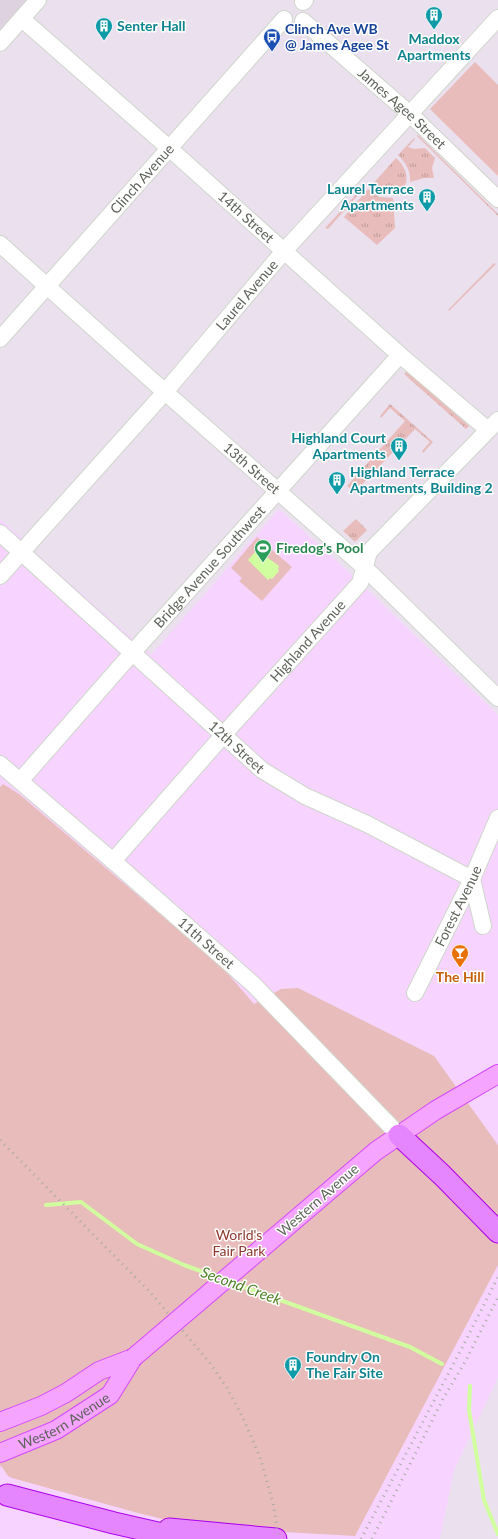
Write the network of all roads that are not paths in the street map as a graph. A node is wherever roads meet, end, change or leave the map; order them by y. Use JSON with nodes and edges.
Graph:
{"nodes":[{"id":1,"x":38,"y":0,"type":"edge"},
{"id":2,"x":498,"y":18,"type":"edge"},
{"id":3,"x":22,"y":19,"type":"junction"},
{"id":4,"x":284,"y":19,"type":"dead end"},
{"id":5,"x":303,"y":21,"type":"dead end"},
{"id":6,"x":0,"y":43,"type":"edge"},
{"id":7,"x":410,"y":114,"type":"junction"},
{"id":8,"x":169,"y":148,"type":"junction"},
{"id":9,"x":498,"y":199,"type":"edge"},
{"id":10,"x":0,"y":244,"type":"edge"},
{"id":11,"x":284,"y":252,"type":"junction"},
{"id":12,"x":47,"y":287,"type":"junction"},
{"id":13,"x":0,"y":339,"type":"edge"},
{"id":14,"x":400,"y":355,"type":"junction"},
{"id":15,"x":165,"y":392,"type":"junction"},
{"id":16,"x":493,"y":425,"type":"edge"},
{"id":17,"x":278,"y":492,"type":"junction"},
{"id":18,"x":0,"y":533,"type":"edge"},
{"id":19,"x":22,"y":551,"type":"junction"},
{"id":20,"x":364,"y":567,"type":"junction"},
{"id":21,"x":0,"y":576,"type":"edge"},
{"id":22,"x":133,"y":652,"type":"junction"},
{"id":23,"x":498,"y":698,"type":"edge"},
{"id":24,"x":224,"y":735,"type":"junction"},
{"id":25,"x":0,"y":764,"type":"edge"},
{"id":26,"x":20,"y":781,"type":"junction"},
{"id":27,"x":498,"y":818,"type":"edge"},
{"id":28,"x":113,"y":861,"type":"junction"},
{"id":29,"x":472,"y":879,"type":"junction"},
{"id":30,"x":483,"y":926,"type":"dead end"},
{"id":31,"x":415,"y":993,"type":"dead end"},
{"id":32,"x":498,"y":1074,"type":"edge"},
{"id":33,"x":399,"y":1135,"type":"junction"},
{"id":34,"x":498,"y":1232,"type":"edge"},
{"id":35,"x":133,"y":1358,"type":"junction"},
{"id":36,"x":66,"y":1393,"type":"junction"},
{"id":37,"x":79,"y":1416,"type":"junction"},
{"id":38,"x":0,"y":1422,"type":"edge"},
{"id":39,"x":0,"y":1454,"type":"edge"},
{"id":40,"x":7,"y":1495,"type":"dead end"},
{"id":41,"x":114,"y":1523,"type":"junction"},
{"id":42,"x":184,"y":1539,"type":"edge"},
{"id":43,"x":276,"y":1539,"type":"edge"}],
"edges":[{"from":1,"to":3,"type":"street"},
{"from":2,"to":7,"type":"street","name":"Laurel Avenue"},
{"from":3,"to":6,"type":"street"},
{"from":3,"to":8,"type":"street","name":"14th Street"},
{"from":4,"to":8,"type":"street","name":"Clinch Avenue"},
{"from":5,"to":7,"type":"street","name":"James Agee Street"},
{"from":7,"to":9,"type":"street","name":"James Agee Street"},
{"from":7,"to":11,"type":"street","name":"Laurel Avenue"},
{"from":8,"to":11,"type":"street","name":"14th Street"},
{"from":8,"to":12,"type":"street","name":"Clinch Avenue"},
{"from":10,"to":12,"type":"street","name":"13th Street"},
{"from":11,"to":14,"type":"street","name":"14th Street"},
{"from":11,"to":15,"type":"street","name":"Laurel Avenue"},
{"from":12,"to":13,"type":"street","name":"Clinch Avenue"},
{"from":12,"to":15,"type":"street","name":"13th Street"},
{"from":14,"to":16,"type":"street","name":"14th Street"},
{"from":14,"to":17,"type":"street","name":"Bridge Avenue Southwest"},
{"from":15,"to":17,"type":"street","name":"13th Street"},
{"from":15,"to":19,"type":"street","name":"Laurel Avenue"},
{"from":16,"to":20,"type":"street","name":"Highland Avenue"},
{"from":17,"to":20,"type":"street","name":"13th Street"},
{"from":17,"to":22,"type":"street","name":"Bridge Avenue Southwest"},
{"from":18,"to":19,"type":"street","name":"12th Street"},
{"from":19,"to":21,"type":"street","name":"Laurel Avenue"},
{"from":19,"to":22,"type":"street","name":"12th Street"},
{"from":20,"to":23,"type":"street","name":"13th Street"},
{"from":20,"to":24,"type":"street","name":"Highland Avenue"},
{"from":22,"to":24,"type":"street","name":"12th Street"},
{"from":22,"to":26,"type":"street","name":"Bridge Avenue Southwest"},
{"from":24,"to":28,"type":"street","name":"Highland Avenue"},
{"from":24,"to":29,"type":"street","name":"12th Street"},
{"from":25,"to":26,"type":"street","name":"11th Street"},
{"from":26,"to":28,"type":"street","name":"11th Street"},
{"from":27,"to":29,"type":"street","name":"Forest Avenue"},
{"from":28,"to":33,"type":"street","name":"11th Street"},
{"from":29,"to":30,"type":"street"},
{"from":29,"to":31,"type":"street","name":"Forest Avenue"},
{"from":32,"to":33,"type":"main road","name":"Western Avenue"},
{"from":33,"to":34,"type":"highway"},
{"from":33,"to":35,"type":"main road","name":"Western Avenue","bridge":true},
{"from":35,"to":36,"type":"main road","name":"Western Avenue"},
{"from":35,"to":37,"type":"main road","name":"Western Avenue"},
{"from":36,"to":37,"type":"main road"},
{"from":36,"to":38,"type":"main road","name":"Western Avenue"},
{"from":37,"to":39,"type":"main road","name":"Western Avenue"},
{"from":40,"to":41,"type":"highway"},
{"from":41,"to":42,"type":"highway"},
{"from":41,"to":43,"type":"highway"}]}
